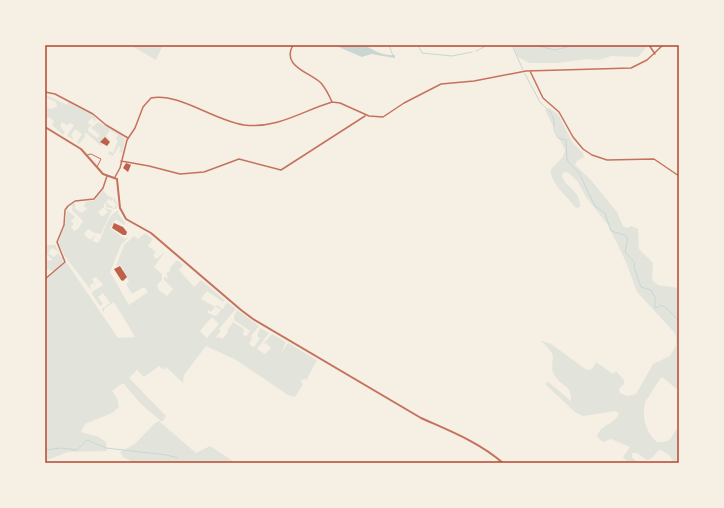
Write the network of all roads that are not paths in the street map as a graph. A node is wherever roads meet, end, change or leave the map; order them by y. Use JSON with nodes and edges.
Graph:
{"nodes":[{"id":1,"x":293,"y":45,"type":"edge"},
{"id":2,"x":649,"y":45,"type":"edge"},
{"id":3,"x":663,"y":45,"type":"edge"},
{"id":4,"x":654,"y":54,"type":"junction"},
{"id":5,"x":530,"y":71,"type":"junction"},
{"id":6,"x":45,"y":92,"type":"edge"},
{"id":7,"x":332,"y":102,"type":"junction"},
{"id":8,"x":366,"y":115,"type":"junction"},
{"id":9,"x":45,"y":126,"type":"edge"},
{"id":10,"x":128,"y":138,"type":"junction"},
{"id":11,"x":87,"y":155,"type":"junction"},
{"id":12,"x":121,"y":161,"type":"junction"},
{"id":13,"x":97,"y":167,"type":"junction"},
{"id":14,"x":107,"y":176,"type":"junction"},
{"id":15,"x":679,"y":176,"type":"edge"},
{"id":16,"x":115,"y":177,"type":"junction"},
{"id":17,"x":45,"y":279,"type":"edge"},
{"id":18,"x":502,"y":463,"type":"edge"}],
"edges":[{"from":1,"to":7,"type":"street"},
{"from":2,"to":4,"type":"street"},
{"from":3,"to":4,"type":"street"},
{"from":4,"to":5,"type":"street"},
{"from":5,"to":8,"type":"street"},
{"from":5,"to":15,"type":"street"},
{"from":6,"to":10,"type":"street"},
{"from":7,"to":8,"type":"street"},
{"from":7,"to":10,"type":"street"},
{"from":8,"to":12,"type":"street"},
{"from":9,"to":11,"type":"street"},
{"from":10,"to":12,"type":"street"},
{"from":11,"to":13,"type":"street"},
{"from":11,"to":13,"type":"lane"},
{"from":12,"to":16,"type":"street"},
{"from":13,"to":14,"type":"street"},
{"from":14,"to":16,"type":"street"},
{"from":14,"to":17,"type":"street"},
{"from":16,"to":18,"type":"street"}]}
